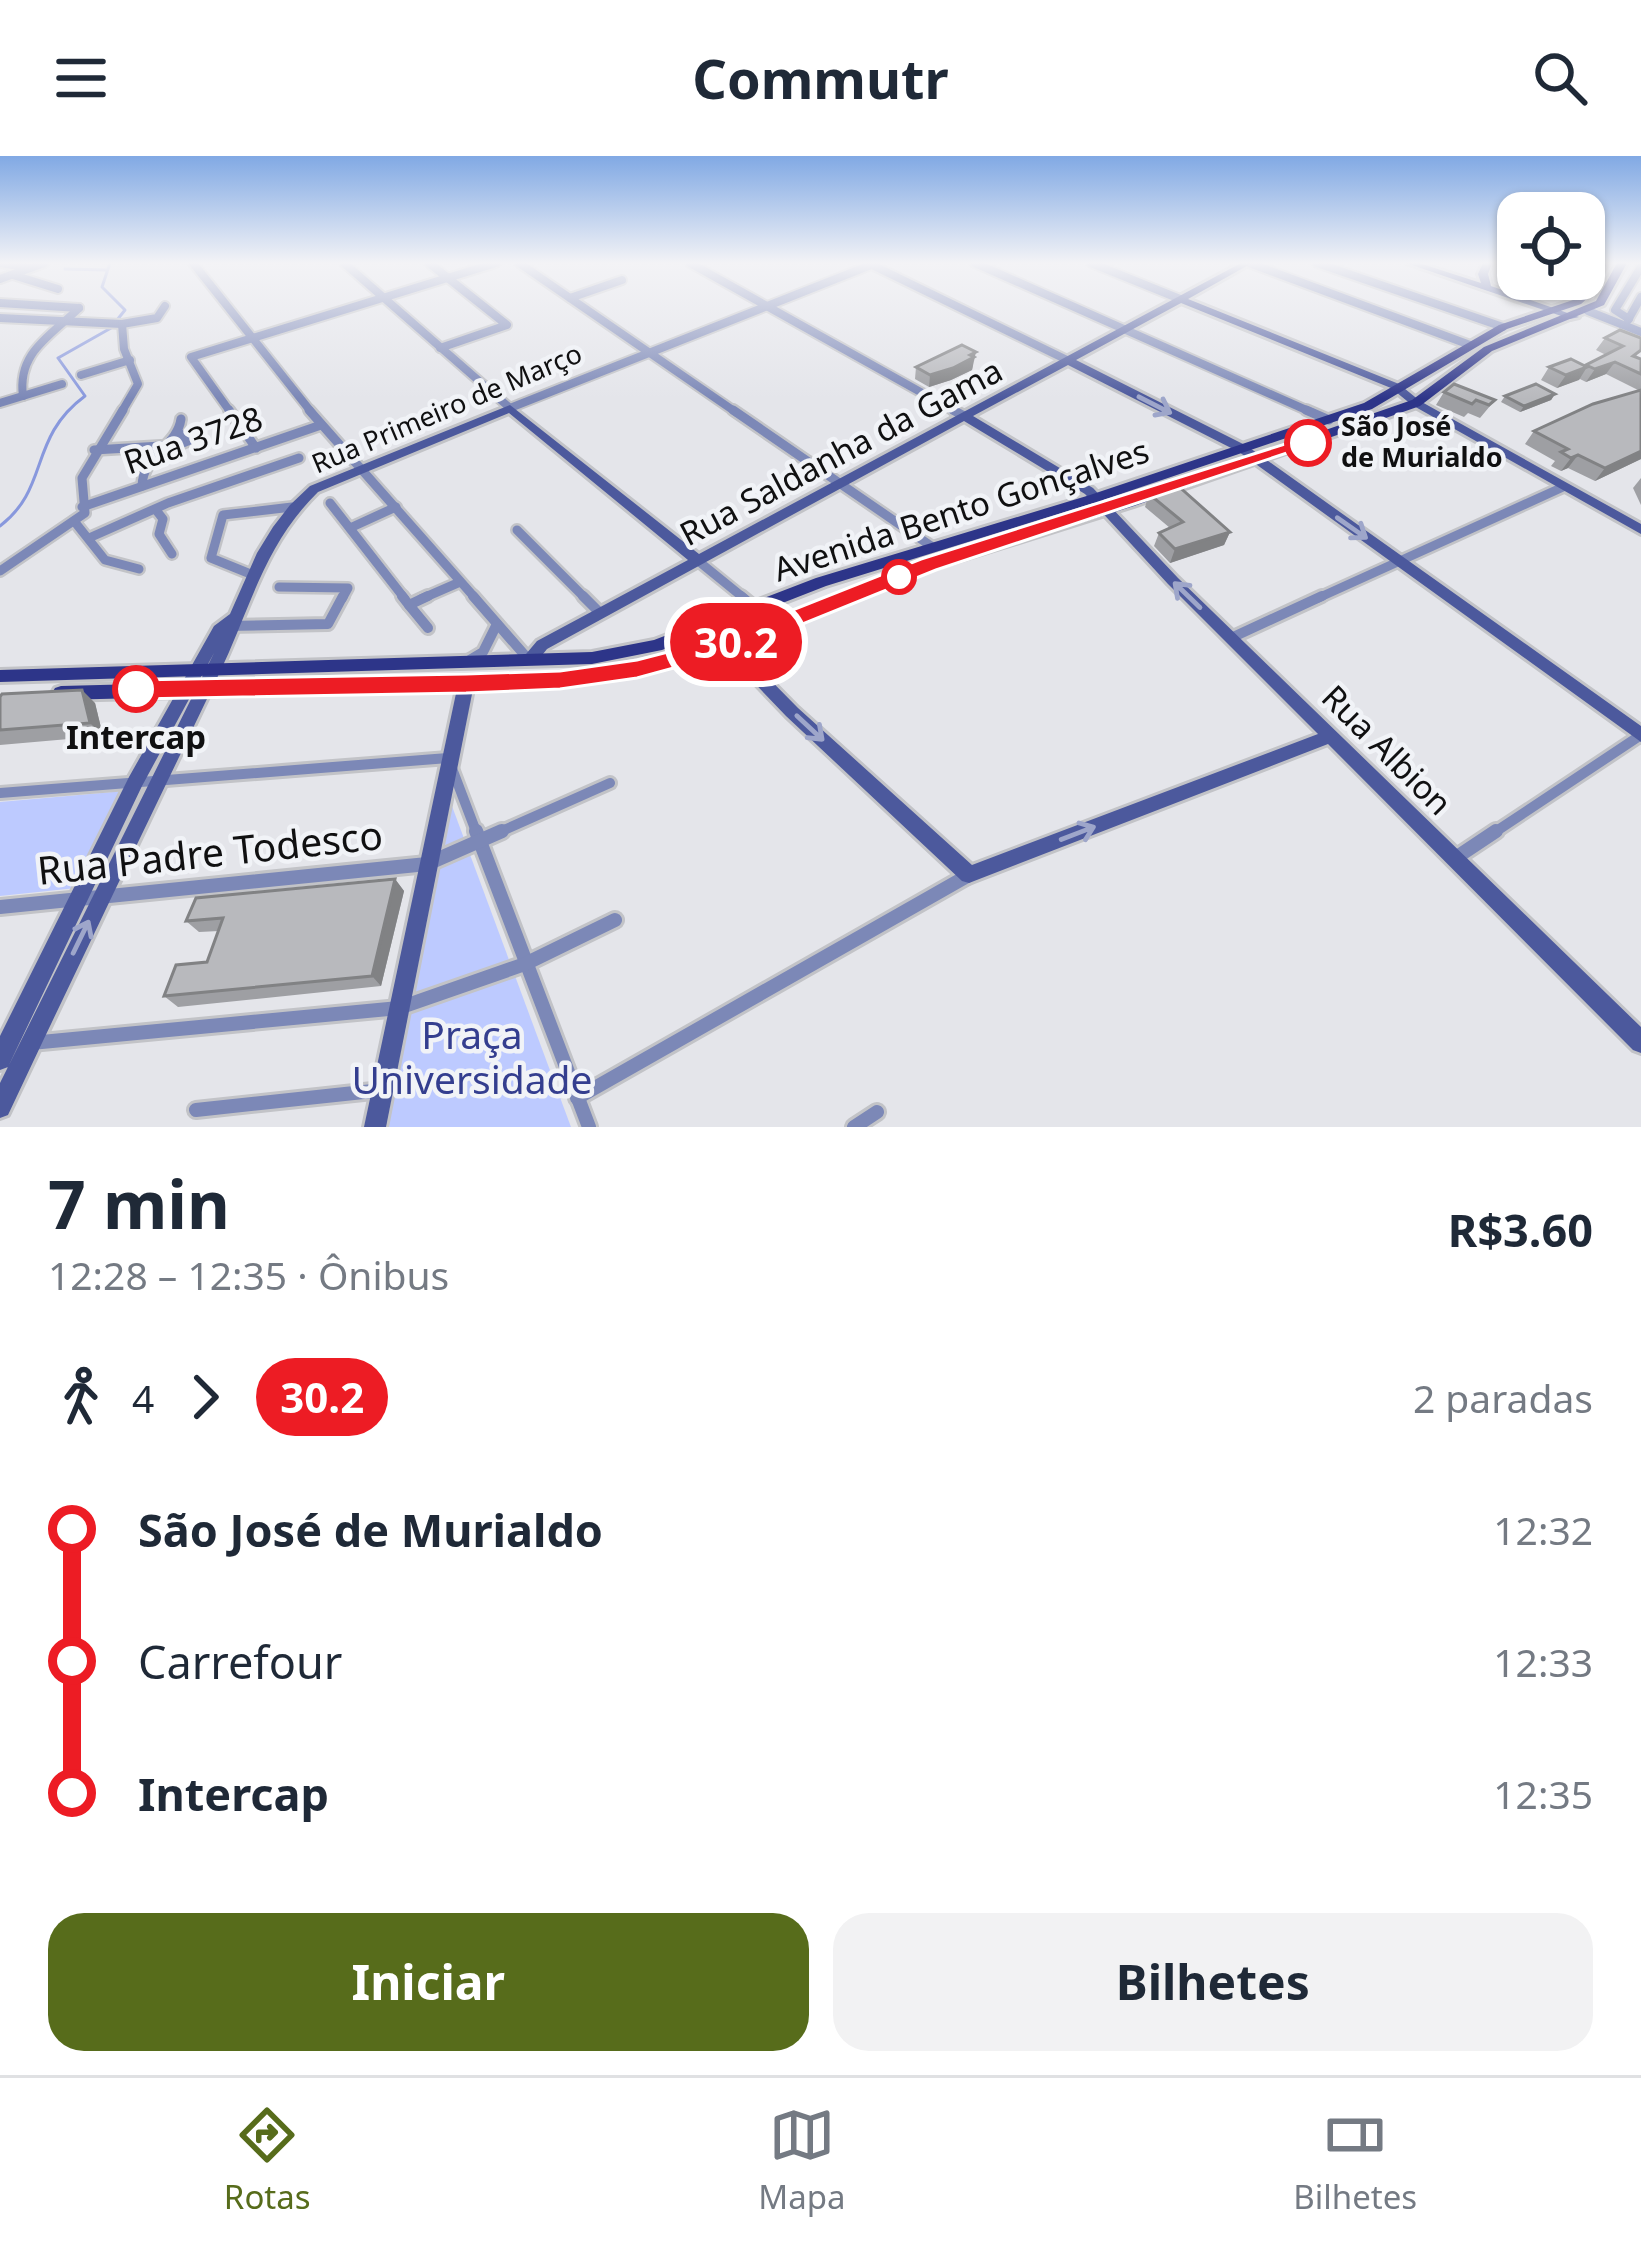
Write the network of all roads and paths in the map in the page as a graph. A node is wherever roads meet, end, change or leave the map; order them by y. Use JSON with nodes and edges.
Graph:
{"nodes":[{"id":1,"x":79,"y":308,"type":"edge"},
{"id":2,"x":163,"y":308,"type":"edge"},
{"id":3,"x":227,"y":308,"type":"edge"},
{"id":4,"x":339,"y":308,"type":"edge"},
{"id":5,"x":394,"y":308,"type":"edge"},
{"id":6,"x":486,"y":308,"type":"edge"},
{"id":7,"x":585,"y":308,"type":"edge"},
{"id":8,"x":760,"y":308,"type":"edge"},
{"id":9,"x":770,"y":308,"type":"edge"},
{"id":10,"x":961,"y":308,"type":"edge"},
{"id":11,"x":1076,"y":308,"type":"edge"},
{"id":12,"x":1163,"y":308,"type":"edge"},
{"id":13,"x":1203,"y":308,"type":"edge"},
{"id":14,"x":1371,"y":308,"type":"edge"},
{"id":15,"x":1449,"y":308,"type":"edge"},
{"id":16,"x":1548,"y":308,"type":"edge"},
{"id":17,"x":1561,"y":308,"type":"edge"},
{"id":18,"x":1593,"y":308,"type":"junction"},
{"id":19,"x":1616,"y":308,"type":"edge"},
{"id":20,"x":1638,"y":309,"type":"edge"},
{"id":21,"x":1556,"y":311,"type":"junction"},
{"id":22,"x":1574,"y":317,"type":"junction"},
{"id":23,"x":0,"y":318,"type":"edge"},
{"id":24,"x":1620,"y":320,"type":"junction"},
{"id":25,"x":66,"y":322,"type":"junction"},
{"id":26,"x":122,"y":324,"type":"junction"},
{"id":27,"x":1503,"y":327,"type":"junction"},
{"id":28,"x":1125,"y":330,"type":"junction"},
{"id":29,"x":1641,"y":330,"type":"edge"},
{"id":30,"x":248,"y":336,"type":"junction"},
{"id":31,"x":1470,"y":345,"type":"junction"},
{"id":32,"x":440,"y":348,"type":"junction"},
{"id":33,"x":648,"y":352,"type":"junction"},
{"id":34,"x":130,"y":360,"type":"junction"},
{"id":35,"x":1067,"y":360,"type":"junction"},
{"id":36,"x":81,"y":375,"type":"dead end"},
{"id":37,"x":62,"y":384,"type":"dead end"},
{"id":38,"x":1402,"y":389,"type":"junction"},
{"id":39,"x":23,"y":396,"type":"junction"},
{"id":40,"x":0,"y":403,"type":"edge"},
{"id":41,"x":1416,"y":403,"type":"junction"},
{"id":42,"x":511,"y":408,"type":"junction"},
{"id":43,"x":964,"y":416,"type":"junction"},
{"id":44,"x":181,"y":418,"type":"dead end"},
{"id":45,"x":1329,"y":420,"type":"junction"},
{"id":46,"x":321,"y":425,"type":"junction"},
{"id":47,"x":256,"y":448,"type":"junction"},
{"id":48,"x":1243,"y":449,"type":"junction"},
{"id":49,"x":94,"y":450,"type":"junction"},
{"id":50,"x":160,"y":450,"type":"junction"},
{"id":51,"x":299,"y":458,"type":"dead end"},
{"id":52,"x":1256,"y":461,"type":"junction"},
{"id":53,"x":362,"y":468,"type":"junction"},
{"id":54,"x":840,"y":483,"type":"junction"},
{"id":55,"x":142,"y":487,"type":"junction"},
{"id":56,"x":1563,"y":487,"type":"junction"},
{"id":57,"x":330,"y":503,"type":"dead end"},
{"id":58,"x":1100,"y":504,"type":"junction"},
{"id":59,"x":292,"y":507,"type":"junction"},
{"id":60,"x":396,"y":507,"type":"junction"},
{"id":61,"x":83,"y":509,"type":"junction"},
{"id":62,"x":156,"y":510,"type":"junction"},
{"id":63,"x":74,"y":521,"type":"junction"},
{"id":64,"x":350,"y":528,"type":"junction"},
{"id":65,"x":517,"y":530,"type":"dead end"},
{"id":66,"x":1641,"y":530,"type":"edge"},
{"id":67,"x":88,"y":538,"type":"junction"},
{"id":68,"x":931,"y":546,"type":"junction"},
{"id":69,"x":172,"y":554,"type":"dead end"},
{"id":70,"x":697,"y":560,"type":"junction"},
{"id":71,"x":1400,"y":562,"type":"junction"},
{"id":72,"x":139,"y":569,"type":"dead end"},
{"id":73,"x":0,"y":571,"type":"edge"},
{"id":74,"x":253,"y":575,"type":"junction"},
{"id":75,"x":460,"y":582,"type":"junction"},
{"id":76,"x":279,"y":586,"type":"dead end"},
{"id":77,"x":410,"y":605,"type":"junction"},
{"id":78,"x":758,"y":610,"type":"junction"},
{"id":79,"x":600,"y":613,"type":"junction"},
{"id":80,"x":228,"y":623,"type":"junction"},
{"id":81,"x":497,"y":624,"type":"junction"},
{"id":82,"x":428,"y":628,"type":"dead end"},
{"id":83,"x":1231,"y":638,"type":"junction"},
{"id":84,"x":728,"y":645,"type":"junction"},
{"id":85,"x":529,"y":660,"type":"junction"},
{"id":86,"x":467,"y":661,"type":"junction"},
{"id":87,"x":0,"y":676,"type":"edge"},
{"id":88,"x":201,"y":678,"type":"junction"},
{"id":89,"x":466,"y":684,"type":"junction"},
{"id":90,"x":0,"y":697,"type":"edge"},
{"id":91,"x":1641,"y":735,"type":"edge"},
{"id":92,"x":1330,"y":736,"type":"junction"},
{"id":93,"x":448,"y":758,"type":"junction"},
{"id":94,"x":159,"y":779,"type":"junction"},
{"id":95,"x":135,"y":782,"type":"junction"},
{"id":96,"x":610,"y":783,"type":"dead end"},
{"id":97,"x":0,"y":793,"type":"edge"},
{"id":98,"x":478,"y":843,"type":"junction"},
{"id":99,"x":1454,"y":859,"type":"junction"},
{"id":100,"x":427,"y":864,"type":"junction"},
{"id":101,"x":969,"y":875,"type":"junction"},
{"id":102,"x":90,"y":899,"type":"junction"},
{"id":103,"x":0,"y":908,"type":"edge"},
{"id":104,"x":615,"y":920,"type":"dead end"},
{"id":105,"x":526,"y":964,"type":"junction"},
{"id":106,"x":399,"y":1008,"type":"junction"},
{"id":107,"x":1641,"y":1042,"type":"edge"},
{"id":108,"x":9,"y":1048,"type":"edge"},
{"id":109,"x":382,"y":1090,"type":"junction"},
{"id":110,"x":578,"y":1098,"type":"junction"},
{"id":111,"x":0,"y":1107,"type":"edge"},
{"id":112,"x":196,"y":1110,"type":"dead end"},
{"id":113,"x":877,"y":1112,"type":"dead end"},
{"id":114,"x":375,"y":1127,"type":"edge"},
{"id":115,"x":589,"y":1127,"type":"edge"},
{"id":116,"x":854,"y":1127,"type":"edge"}],
"edges":[{"from":1,"to":25,"type":"street"},
{"from":2,"to":26,"type":"street"},
{"from":3,"to":30,"type":"street"},
{"from":4,"to":30,"type":"street"},
{"from":5,"to":32,"type":"street"},
{"from":6,"to":32,"type":"street"},
{"from":7,"to":33,"type":"street"},
{"from":8,"to":33,"type":"street","name":"Rua Primeiro de Março"},
{"from":9,"to":43,"type":"street"},
{"from":10,"to":35,"type":"street"},
{"from":11,"to":28,"type":"street"},
{"from":12,"to":28,"type":"street","name":"Rua Saldanha da Gama"},
{"from":13,"to":38,"type":"street"},
{"from":14,"to":31,"type":"street"},
{"from":15,"to":27,"type":"street"},
{"from":16,"to":21,"type":"street"},
{"from":17,"to":21,"type":"main road","name":"Avenida Bento Gonçalves"},
{"from":18,"to":22,"type":"main road","name":"Avenida Bento Gonçalves"},
{"from":18,"to":24,"type":"street"},
{"from":18,"to":24,"type":"street"},
{"from":19,"to":24,"type":"street"},
{"from":20,"to":24,"type":"street"},
{"from":21,"to":22,"type":"street"},
{"from":21,"to":27,"type":"main road","name":"Avenida Bento Gonçalves"},
{"from":22,"to":41,"type":"main road","name":"Avenida Bento Gonçalves"},
{"from":23,"to":25,"type":"street"},
{"from":24,"to":29,"type":"street"},
{"from":24,"to":29,"type":"street"},
{"from":25,"to":26,"type":"street"},
{"from":25,"to":39,"type":"street"},
{"from":26,"to":34,"type":"street"},
{"from":27,"to":31,"type":"main road","name":"Avenida Bento Gonçalves"},
{"from":28,"to":35,"type":"street","name":"Rua Saldanha da Gama"},
{"from":28,"to":45,"type":"street"},
{"from":30,"to":46,"type":"street"},
{"from":30,"to":47,"type":"street"},
{"from":31,"to":38,"type":"main road","name":"Avenida Bento Gonçalves"},
{"from":32,"to":42,"type":"street"},
{"from":33,"to":42,"type":"street","name":"Rua Primeiro de Março"},
{"from":33,"to":54,"type":"street"},
{"from":34,"to":36,"type":"street"},
{"from":34,"to":49,"type":"street"},
{"from":35,"to":43,"type":"street","name":"Rua Saldanha da Gama"},
{"from":35,"to":48,"type":"street","one_way":true},
{"from":37,"to":39,"type":"street"},
{"from":38,"to":41,"type":"street"},
{"from":38,"to":45,"type":"main road","name":"Avenida Bento Gonçalves"},
{"from":39,"to":40,"type":"street"},
{"from":41,"to":52,"type":"main road","name":"Avenida Bento Gonçalves"},
{"from":41,"to":56,"type":"street"},
{"from":42,"to":53,"type":"street","name":"Rua Primeiro de Março"},
{"from":42,"to":70,"type":"street"},
{"from":43,"to":54,"type":"street","name":"Rua Saldanha da Gama"},
{"from":43,"to":58,"type":"street","name":"Rua Albion"},
{"from":44,"to":50,"type":"street"},
{"from":45,"to":48,"type":"main road","name":"Avenida Bento Gonçalves"},
{"from":46,"to":47,"type":"street","name":"Rua 3728"},
{"from":46,"to":53,"type":"street"},
{"from":47,"to":55,"type":"street","name":"Rua 3728"},
{"from":48,"to":52,"type":"street"},
{"from":48,"to":58,"type":"main road","name":"Avenida Bento Gonçalves"},
{"from":49,"to":50,"type":"street"},
{"from":49,"to":61,"type":"street"},
{"from":50,"to":55,"type":"street"},
{"from":51,"to":62,"type":"street"},
{"from":52,"to":58,"type":"main road","name":"Avenida Bento Gonçalves"},
{"from":52,"to":71,"type":"street","one_way":true},
{"from":53,"to":59,"type":"street","name":"Rua Primeiro de Março"},
{"from":53,"to":60,"type":"street"},
{"from":54,"to":68,"type":"street"},
{"from":54,"to":70,"type":"street","name":"Rua Saldanha da Gama"},
{"from":55,"to":61,"type":"street","name":"Rua 3728"},
{"from":56,"to":66,"type":"street"},
{"from":56,"to":71,"type":"street"},
{"from":57,"to":64,"type":"street"},
{"from":58,"to":68,"type":"main road","name":"Avenida Bento Gonçalves"},
{"from":83,"to":58,"type":"street","name":"Rua Albion","one_way":true},
{"from":58,"to":84,"type":"main road","name":"Avenida Bento Gonçalves"},
{"from":59,"to":74,"type":"street","name":"Rua Primeiro de Março"},
{"from":59,"to":74,"type":"street"},
{"from":60,"to":64,"type":"street"},
{"from":60,"to":75,"type":"street"},
{"from":61,"to":63,"type":"street"},
{"from":62,"to":67,"type":"street"},
{"from":62,"to":69,"type":"street"},
{"from":63,"to":67,"type":"street"},
{"from":63,"to":73,"type":"street"},
{"from":64,"to":77,"type":"street"},
{"from":65,"to":79,"type":"street"},
{"from":67,"to":72,"type":"street"},
{"from":68,"to":78,"type":"main road","name":"Avenida Bento Gonçalves"},
{"from":70,"to":78,"type":"street"},
{"from":70,"to":79,"type":"street","name":"Rua Saldanha da Gama"},
{"from":71,"to":83,"type":"street"},
{"from":71,"to":91,"type":"street"},
{"from":74,"to":80,"type":"street","name":"Rua Primeiro de Março"},
{"from":75,"to":77,"type":"street"},
{"from":75,"to":81,"type":"street"},
{"from":76,"to":80,"type":"street"},
{"from":77,"to":82,"type":"street"},
{"from":78,"to":84,"type":"street"},
{"from":78,"to":85,"type":"main road","name":"Avenida Bento Gonçalves"},
{"from":79,"to":85,"type":"street","name":"Rua Saldanha da Gama"},
{"from":80,"to":88,"type":"street","name":"Rua Primeiro de Março"},
{"from":81,"to":85,"type":"street"},
{"from":81,"to":86,"type":"street"},
{"from":83,"to":92,"type":"street","name":"Rua Albion"},
{"from":84,"to":89,"type":"main road","name":"Avenida Bento Gonçalves"},
{"from":84,"to":101,"type":"street","one_way":true},
{"from":85,"to":86,"type":"main road","name":"Avenida Bento Gonçalves"},
{"from":86,"to":88,"type":"main road","name":"Avenida Bento Gonçalves"},
{"from":87,"to":88,"type":"main road","name":"Avenida Bento Gonçalves"},
{"from":88,"to":89,"type":"main road","name":"Avenida Bento Gonçalves"},
{"from":88,"to":90,"type":"main road","name":"Avenida Bento Gonçalves"},
{"from":88,"to":94,"type":"street"},
{"from":88,"to":95,"type":"street"},
{"from":89,"to":93,"type":"street"},
{"from":91,"to":99,"type":"street"},
{"from":92,"to":99,"type":"street","name":"Rua Albion"},
{"from":101,"to":92,"type":"street","one_way":true},
{"from":93,"to":94,"type":"street"},
{"from":93,"to":98,"type":"street"},
{"from":93,"to":100,"type":"street"},
{"from":94,"to":95,"type":"street"},
{"from":94,"to":102,"type":"street"},
{"from":95,"to":97,"type":"street"},
{"from":95,"to":102,"type":"street"},
{"from":96,"to":98,"type":"street","name":"Rua Padre Todesco"},
{"from":98,"to":100,"type":"street","name":"Rua Padre Todesco"},
{"from":98,"to":105,"type":"street"},
{"from":99,"to":107,"type":"street","name":"Rua Albion"},
{"from":100,"to":102,"type":"street","name":"Rua Padre Todesco"},
{"from":100,"to":106,"type":"street"},
{"from":101,"to":110,"type":"street"},
{"from":102,"to":103,"type":"street","name":"Rua Padre Todesco"},
{"from":102,"to":108,"type":"street"},
{"from":104,"to":105,"type":"street"},
{"from":105,"to":106,"type":"street"},
{"from":105,"to":110,"type":"street"},
{"from":106,"to":108,"type":"street"},
{"from":106,"to":109,"type":"street"},
{"from":108,"to":111,"type":"street"},
{"from":109,"to":112,"type":"street"},
{"from":109,"to":114,"type":"street"},
{"from":110,"to":115,"type":"street"},
{"from":113,"to":116,"type":"street"}]}
